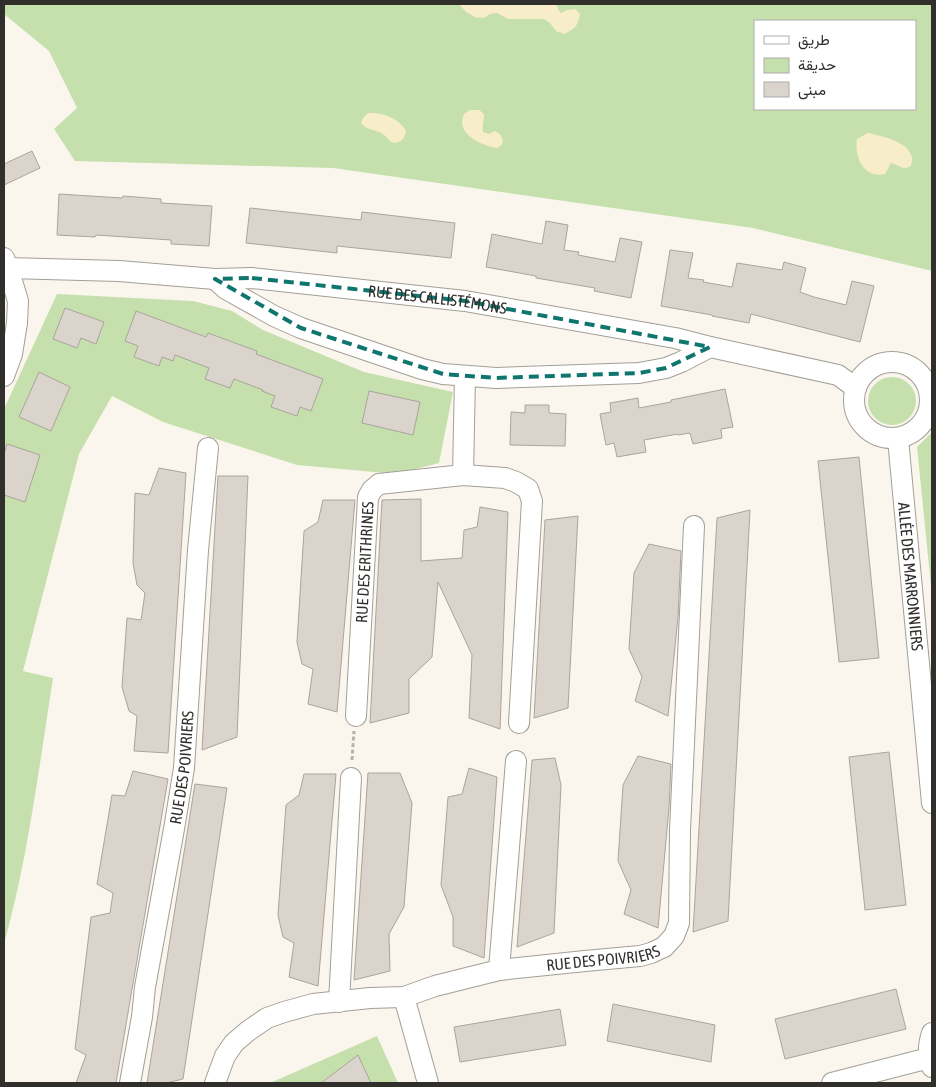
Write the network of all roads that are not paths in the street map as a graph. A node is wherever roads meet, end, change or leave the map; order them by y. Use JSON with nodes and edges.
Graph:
{"nodes":[{"id":1,"x":5,"y":265,"type":"edge"},
{"id":2,"x":215,"y":279,"type":"junction"},
{"id":3,"x":710,"y":347,"type":"junction"},
{"id":4,"x":4,"y":376,"type":"edge"},
{"id":5,"x":464,"y":376,"type":"junction"},
{"id":6,"x":856,"y":388,"type":"junction"},
{"id":7,"x":931,"y":407,"type":"edge"},
{"id":8,"x":898,"y":438,"type":"junction"},
{"id":9,"x":208,"y":448,"type":"dead end"},
{"id":10,"x":463,"y":475,"type":"junction"},
{"id":11,"x":694,"y":526,"type":"dead end"},
{"id":12,"x":356,"y":716,"type":"road end"},
{"id":13,"x":519,"y":723,"type":"dead end"},
{"id":14,"x":516,"y":761,"type":"dead end"},
{"id":15,"x":350,"y":778,"type":"road end"},
{"id":16,"x":932,"y":803,"type":"edge"},
{"id":17,"x":499,"y":970,"type":"junction"},
{"id":18,"x":404,"y":997,"type":"junction"},
{"id":19,"x":339,"y":1002,"type":"junction"},
{"id":20,"x":932,"y":1033,"type":"edge"},
{"id":21,"x":931,"y":1062,"type":"edge"},
{"id":22,"x":130,"y":1083,"type":"edge"},
{"id":23,"x":215,"y":1083,"type":"edge"},
{"id":24,"x":428,"y":1083,"type":"edge"},
{"id":25,"x":832,"y":1083,"type":"edge"}],
"edges":[{"from":1,"to":2,"type":"street","name":"RUE DES CALLISTÉMONS"},
{"from":1,"to":4,"type":"street"},
{"from":2,"to":3,"type":"street","name":"RUE DES CALLISTÉMONS"},
{"from":2,"to":5,"type":"street"},
{"from":3,"to":5,"type":"street"},
{"from":3,"to":6,"type":"street","name":"RUE DES CALLISTÉMONS"},
{"from":5,"to":10,"type":"street"},
{"from":6,"to":7,"type":"street"},
{"from":6,"to":8,"type":"street"},
{"from":7,"to":8,"type":"street"},
{"from":8,"to":16,"type":"street","name":"ALLÉE DES MARRONNIERS"},
{"from":9,"to":22,"type":"street","name":"RUE DES POIVRIERS"},
{"from":10,"to":12,"type":"street","name":"RUE DES ERITHRINES"},
{"from":10,"to":13,"type":"street","name":"RUE DES ERITHRINES"},
{"from":11,"to":17,"type":"street","name":"RUE DES POIVRIERS"},
{"from":14,"to":17,"type":"street"},
{"from":15,"to":19,"type":"street"},
{"from":17,"to":18,"type":"street","name":"RUE DES POIVRIERS"},
{"from":18,"to":19,"type":"street","name":"RUE DES POIVRIERS"},
{"from":18,"to":24,"type":"street"},
{"from":19,"to":23,"type":"street","name":"RUE DES POIVRIERS"},
{"from":20,"to":21,"type":"street"},
{"from":21,"to":25,"type":"street"}]}
